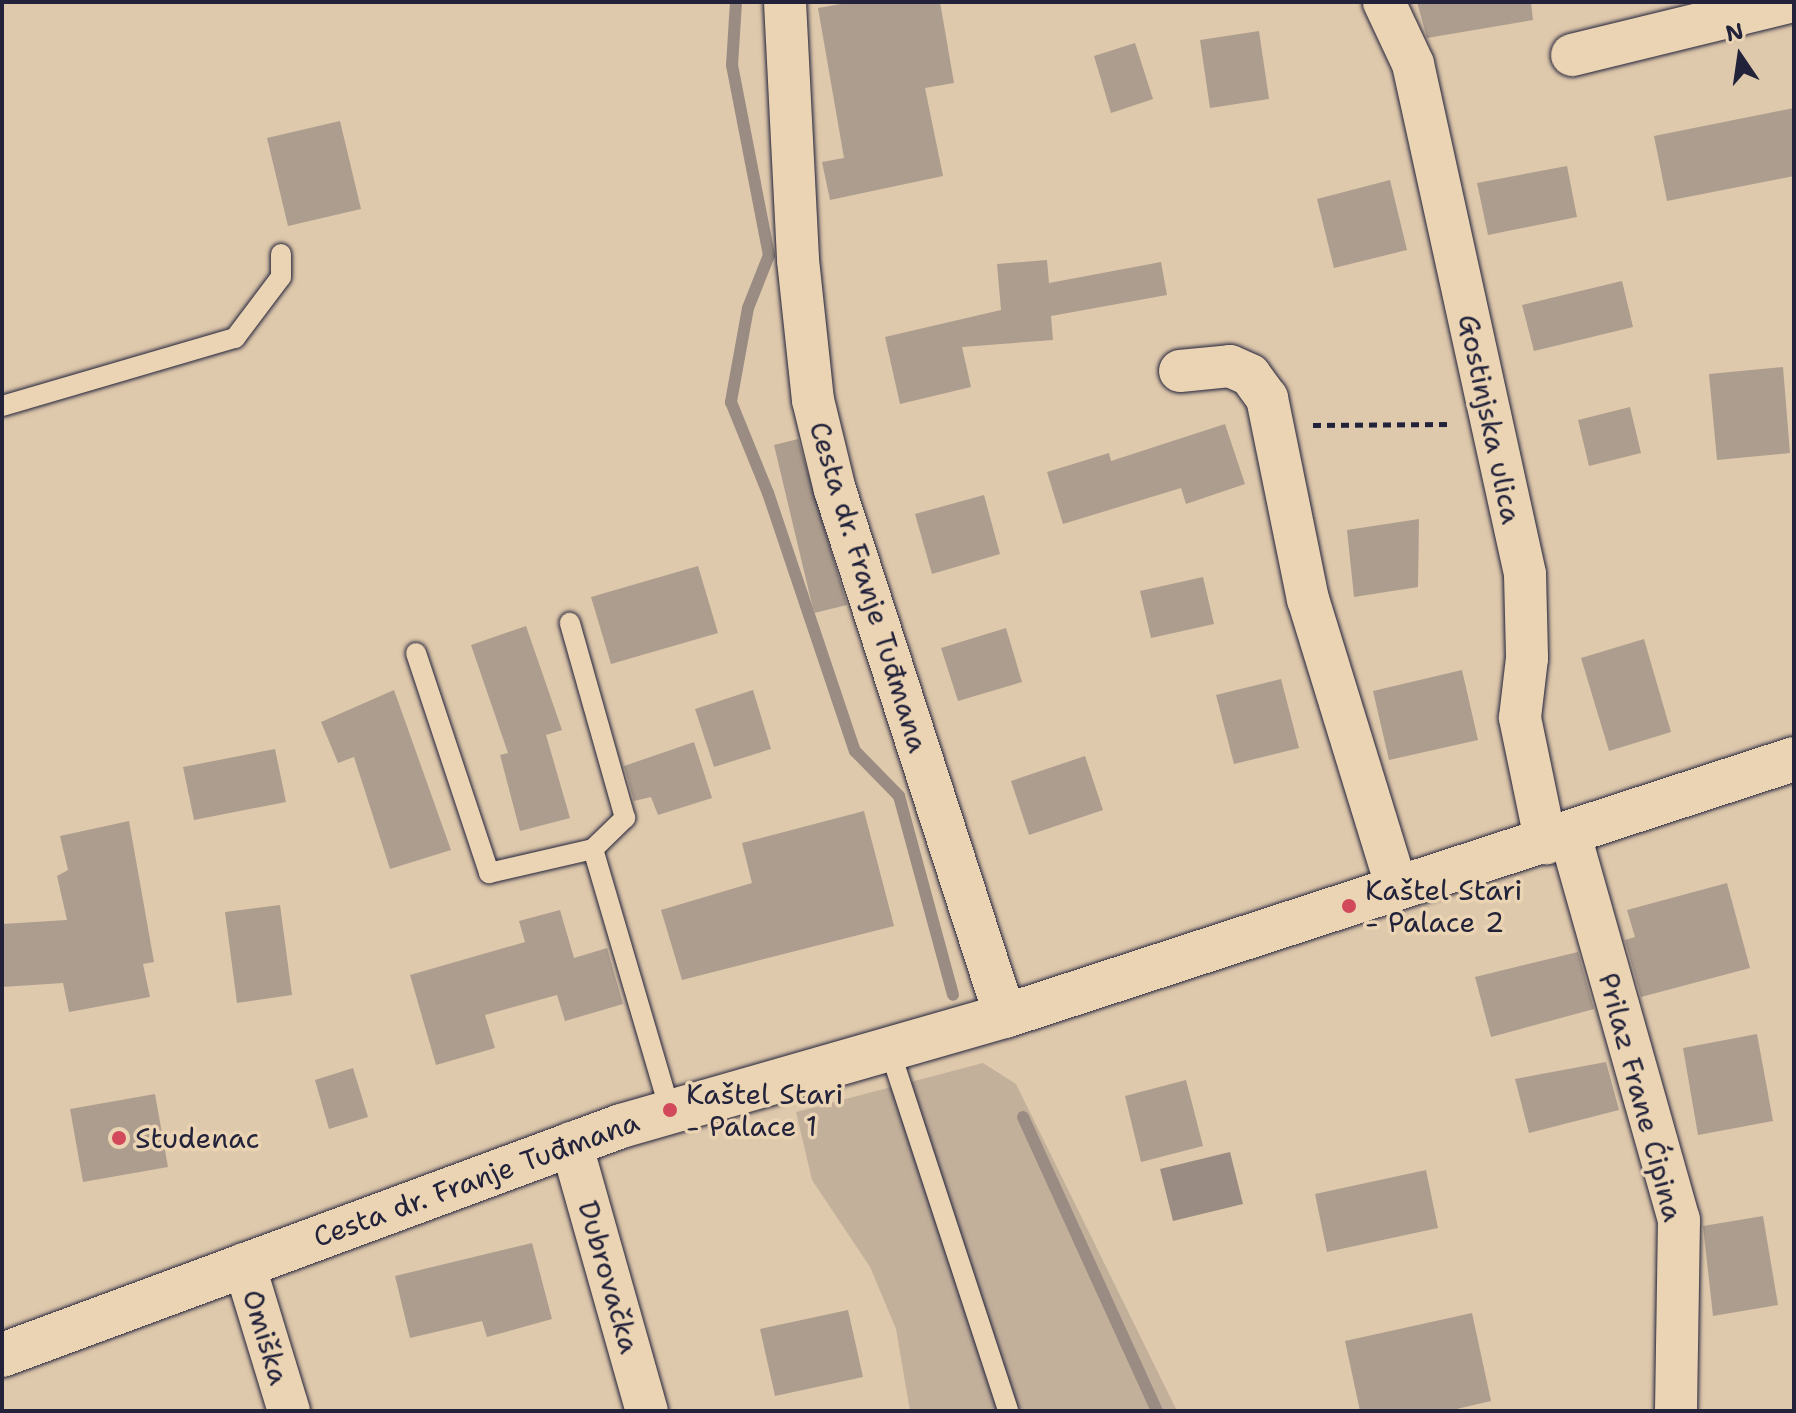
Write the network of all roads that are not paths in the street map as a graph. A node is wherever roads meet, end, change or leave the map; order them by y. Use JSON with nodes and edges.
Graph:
{"nodes":[{"id":1,"x":785,"y":2,"type":"edge"},
{"id":2,"x":1384,"y":2,"type":"edge"},
{"id":3,"x":1789,"y":2,"type":"edge"},
{"id":4,"x":1572,"y":55,"type":"dead end"},
{"id":5,"x":281,"y":254,"type":"dead end"},
{"id":6,"x":1180,"y":371,"type":"dead end"},
{"id":7,"x":2,"y":406,"type":"edge"},
{"id":8,"x":570,"y":623,"type":"dead end"},
{"id":9,"x":416,"y":653,"type":"dead end"},
{"id":10,"x":1794,"y":759,"type":"edge"},
{"id":11,"x":1558,"y":839,"type":"junction"},
{"id":12,"x":593,"y":849,"type":"junction"},
{"id":13,"x":1397,"y":889,"type":"junction"},
{"id":14,"x":1005,"y":1016,"type":"junction"},
{"id":15,"x":889,"y":1048,"type":"junction"},
{"id":16,"x":670,"y":1110,"type":"junction"},
{"id":17,"x":571,"y":1143,"type":"junction"},
{"id":18,"x":244,"y":1264,"type":"junction"},
{"id":19,"x":2,"y":1355,"type":"edge"},
{"id":20,"x":289,"y":1411,"type":"edge"},
{"id":21,"x":647,"y":1411,"type":"edge"},
{"id":22,"x":1008,"y":1411,"type":"edge"},
{"id":23,"x":1676,"y":1411,"type":"edge"}],
"edges":[{"from":1,"to":14,"type":"street","name":"Cesta dr. Franje Tuđmana"},
{"from":2,"to":11,"type":"street","name":"Gostinjska ulica"},
{"from":3,"to":4,"type":"street"},
{"from":5,"to":7,"type":"lane"},
{"from":6,"to":13,"type":"street"},
{"from":8,"to":12,"type":"lane"},
{"from":9,"to":12,"type":"lane"},
{"from":10,"to":11,"type":"main road","name":"Cesta dr. Franje Tuđmana"},
{"from":11,"to":13,"type":"main road","name":"Cesta dr. Franje Tuđmana"},
{"from":11,"to":23,"type":"street","name":"Prilaz Frane Ćipina"},
{"from":12,"to":16,"type":"lane"},
{"from":13,"to":14,"type":"main road","name":"Cesta dr. Franje Tuđmana"},
{"from":14,"to":15,"type":"main road","name":"Cesta dr. Franje Tuđmana"},
{"from":15,"to":16,"type":"main road","name":"Cesta dr. Franje Tuđmana"},
{"from":15,"to":22,"type":"lane"},
{"from":16,"to":17,"type":"main road","name":"Cesta dr. Franje Tuđmana"},
{"from":17,"to":18,"type":"main road","name":"Cesta dr. Franje Tuđmana"},
{"from":17,"to":21,"type":"street","name":"Dubrovačka"},
{"from":18,"to":19,"type":"main road","name":"Cesta dr. Franje Tuđmana"},
{"from":18,"to":20,"type":"street","name":"Omiška"}]}
